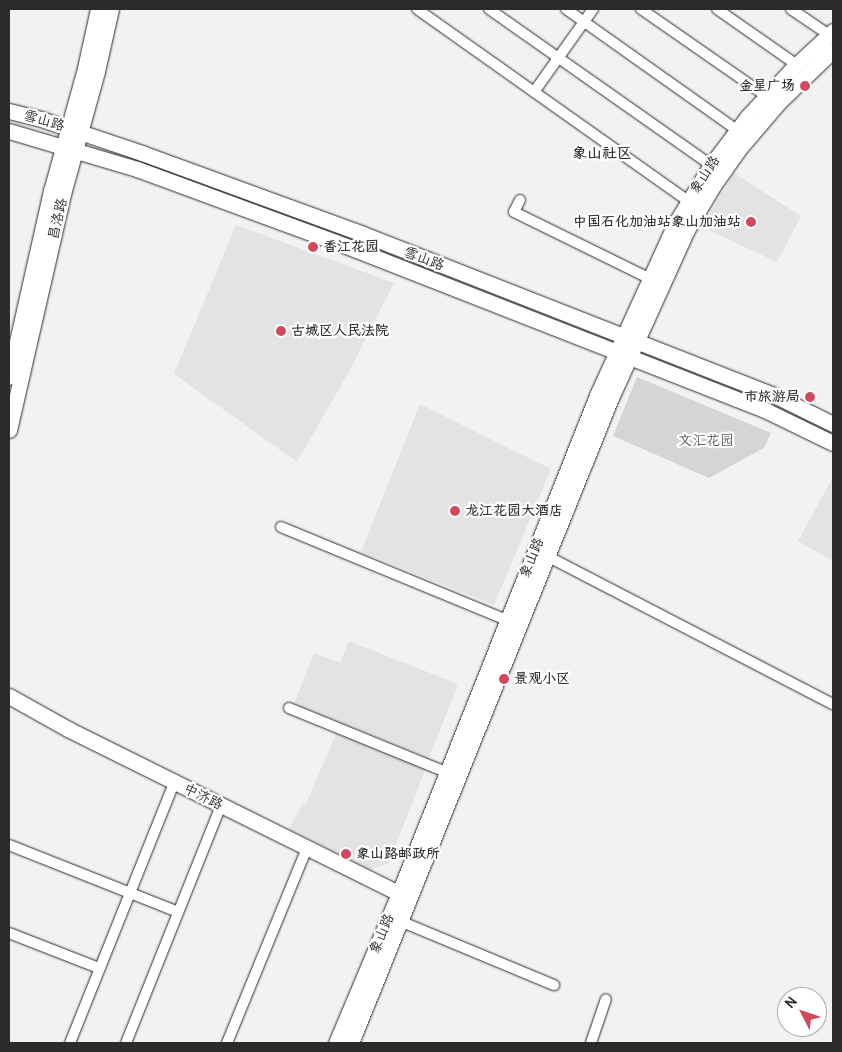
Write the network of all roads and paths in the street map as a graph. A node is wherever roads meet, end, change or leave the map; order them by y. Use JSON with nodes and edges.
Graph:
{"nodes":[{"id":1,"x":98,"y":9,"type":"edge"},
{"id":2,"x":111,"y":9,"type":"edge"},
{"id":3,"x":417,"y":9,"type":"edge"},
{"id":4,"x":490,"y":9,"type":"edge"},
{"id":5,"x":566,"y":9,"type":"edge"},
{"id":6,"x":593,"y":9,"type":"edge"},
{"id":7,"x":641,"y":9,"type":"edge"},
{"id":8,"x":717,"y":9,"type":"edge"},
{"id":9,"x":791,"y":9,"type":"edge"},
{"id":10,"x":584,"y":22,"type":"junction"},
{"id":11,"x":832,"y":39,"type":"edge"},
{"id":12,"x":559,"y":58,"type":"junction"},
{"id":13,"x":797,"y":65,"type":"junction"},
{"id":14,"x":534,"y":92,"type":"junction"},
{"id":15,"x":766,"y":96,"type":"junction"},
{"id":16,"x":9,"y":111,"type":"edge"},
{"id":17,"x":75,"y":130,"type":"junction"},
{"id":18,"x":737,"y":130,"type":"junction"},
{"id":19,"x":9,"y":131,"type":"edge"},
{"id":20,"x":70,"y":148,"type":"junction"},
{"id":21,"x":711,"y":165,"type":"junction"},
{"id":22,"x":520,"y":200,"type":"dead end"},
{"id":23,"x":688,"y":201,"type":"junction"},
{"id":24,"x":650,"y":278,"type":"junction"},
{"id":25,"x":629,"y":338,"type":"junction"},
{"id":26,"x":622,"y":354,"type":"junction"},
{"id":27,"x":9,"y":377,"type":"edge"},
{"id":28,"x":833,"y":424,"type":"edge"},
{"id":29,"x":9,"y":430,"type":"edge"},
{"id":30,"x":833,"y":443,"type":"edge"},
{"id":31,"x":281,"y":527,"type":"dead end"},
{"id":32,"x":547,"y":556,"type":"junction"},
{"id":33,"x":507,"y":620,"type":"junction"},
{"id":34,"x":9,"y":696,"type":"edge"},
{"id":35,"x":833,"y":704,"type":"edge"},
{"id":36,"x":289,"y":708,"type":"dead end"},
{"id":37,"x":446,"y":772,"type":"junction"},
{"id":38,"x":174,"y":783,"type":"junction"},
{"id":39,"x":221,"y":806,"type":"junction"},
{"id":40,"x":9,"y":845,"type":"edge"},
{"id":41,"x":307,"y":848,"type":"junction"},
{"id":42,"x":129,"y":892,"type":"junction"},
{"id":43,"x":399,"y":893,"type":"junction"},
{"id":44,"x":178,"y":912,"type":"junction"},
{"id":45,"x":400,"y":921,"type":"junction"},
{"id":46,"x":9,"y":933,"type":"edge"},
{"id":47,"x":99,"y":968,"type":"junction"},
{"id":48,"x":554,"y":985,"type":"dead end"},
{"id":49,"x":606,"y":999,"type":"dead end"},
{"id":50,"x":70,"y":1043,"type":"edge"},
{"id":51,"x":126,"y":1043,"type":"edge"},
{"id":52,"x":227,"y":1043,"type":"edge"},
{"id":53,"x":336,"y":1043,"type":"edge"},
{"id":54,"x":351,"y":1043,"type":"edge"},
{"id":55,"x":591,"y":1043,"type":"edge"}],
"edges":[{"from":1,"to":17,"type":"street","name":"昌洛路"},
{"from":2,"to":17,"type":"street","name":"昌洛路"},
{"from":3,"to":14,"type":"street"},
{"from":4,"to":12,"type":"street"},
{"from":5,"to":10,"type":"street"},
{"from":6,"to":10,"type":"street"},
{"from":7,"to":15,"type":"street"},
{"from":8,"to":13,"type":"street"},
{"from":9,"to":11,"type":"street"},
{"from":10,"to":12,"type":"street"},
{"from":10,"to":18,"type":"street"},
{"from":11,"to":13,"type":"street","name":"象山路"},
{"from":11,"to":25,"type":"street","name":"象山路"},
{"from":12,"to":14,"type":"street"},
{"from":12,"to":21,"type":"street"},
{"from":13,"to":15,"type":"street","name":"象山路"},
{"from":14,"to":23,"type":"street"},
{"from":15,"to":18,"type":"street","name":"象山路"},
{"from":16,"to":17,"type":"street","name":"雪山路"},
{"from":17,"to":20,"type":"street","name":"昌洛路"},
{"from":17,"to":25,"type":"street","name":"雪山路"},
{"from":18,"to":21,"type":"street","name":"象山路"},
{"from":19,"to":20,"type":"street","name":"雪山路"},
{"from":20,"to":26,"type":"street","name":"雪山路"},
{"from":20,"to":27,"type":"street","name":"昌洛路"},
{"from":20,"to":29,"type":"street","name":"昌洛路"},
{"from":21,"to":23,"type":"street","name":"象山路"},
{"from":22,"to":24,"type":"street"},
{"from":23,"to":24,"type":"street","name":"象山路"},
{"from":24,"to":25,"type":"street","name":"象山路"},
{"from":25,"to":26,"type":"street","name":"象山路"},
{"from":25,"to":28,"type":"street","name":"雪山路"},
{"from":26,"to":30,"type":"street","name":"雪山路"},
{"from":26,"to":32,"type":"street","name":"象山路"},
{"from":26,"to":33,"type":"street","name":"象山路"},
{"from":31,"to":33,"type":"street"},
{"from":32,"to":35,"type":"street"},
{"from":32,"to":45,"type":"street","name":"象山路"},
{"from":33,"to":37,"type":"street","name":"象山路"},
{"from":34,"to":38,"type":"street","name":"中济路"},
{"from":36,"to":37,"type":"street"},
{"from":37,"to":43,"type":"street","name":"象山路"},
{"from":38,"to":39,"type":"street","name":"中济路"},
{"from":38,"to":42,"type":"street"},
{"from":39,"to":41,"type":"street","name":"中济路"},
{"from":39,"to":44,"type":"street"},
{"from":40,"to":42,"type":"street"},
{"from":41,"to":43,"type":"street","name":"中济路"},
{"from":41,"to":52,"type":"street"},
{"from":42,"to":44,"type":"street"},
{"from":42,"to":47,"type":"street"},
{"from":43,"to":53,"type":"street","name":"象山路"},
{"from":44,"to":51,"type":"street"},
{"from":45,"to":48,"type":"street"},
{"from":45,"to":54,"type":"street","name":"象山路"},
{"from":46,"to":47,"type":"street"},
{"from":47,"to":50,"type":"street"},
{"from":49,"to":55,"type":"street"}]}
